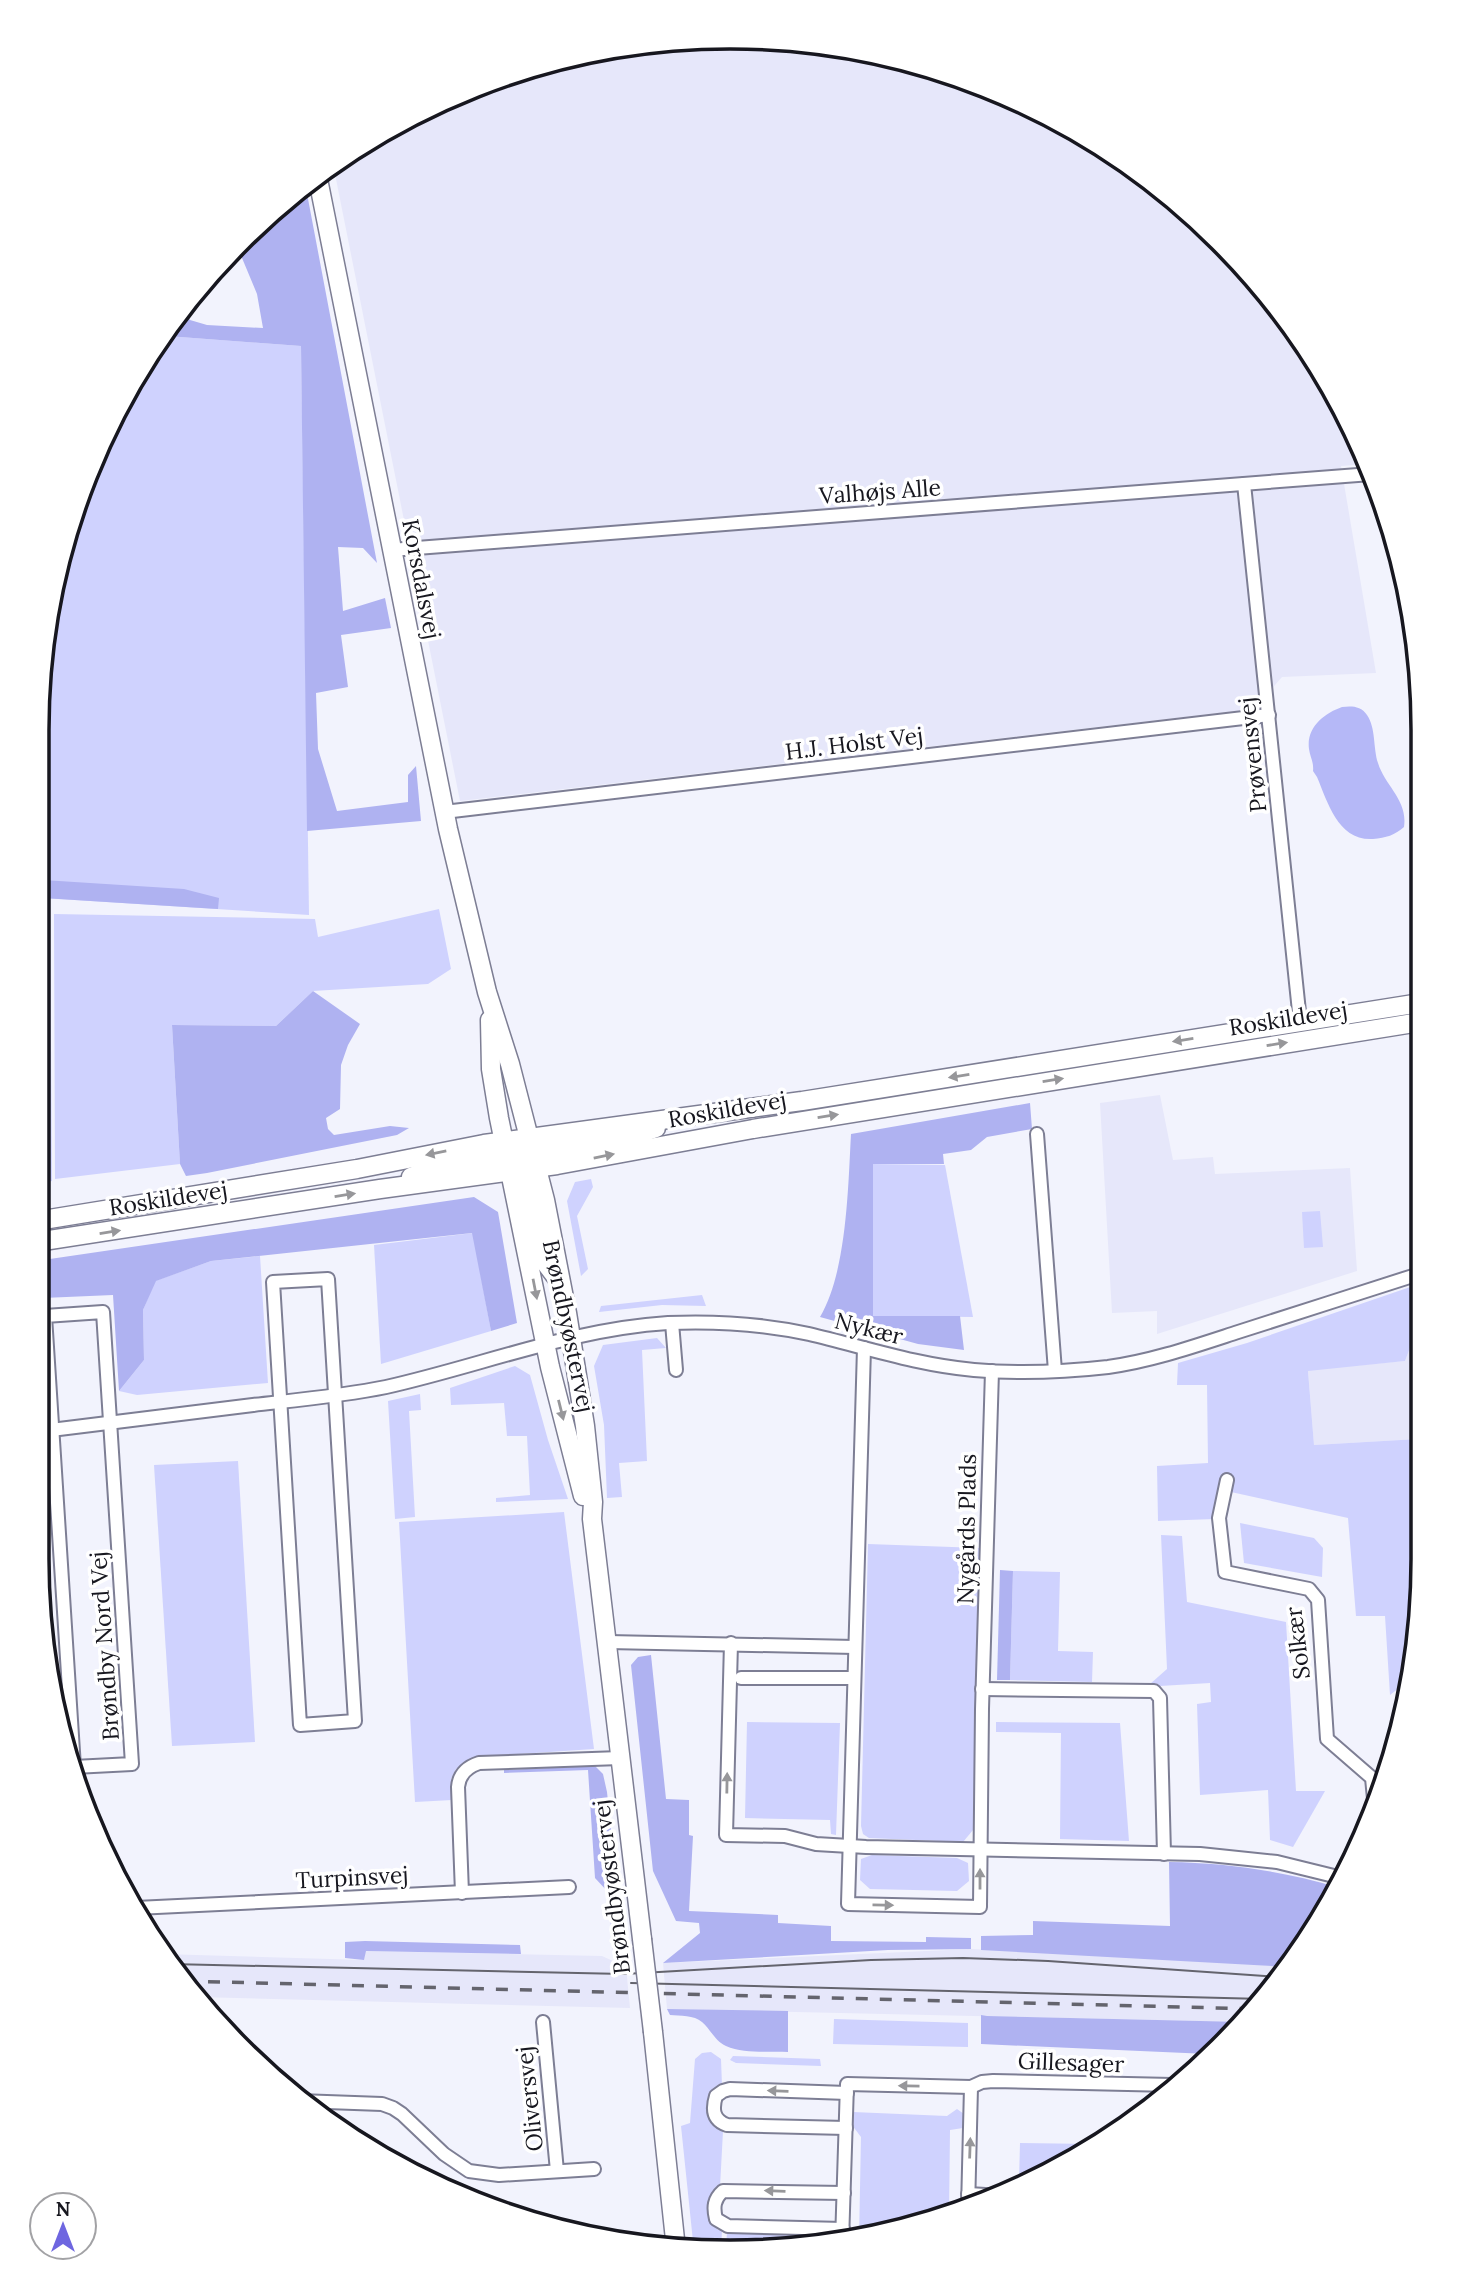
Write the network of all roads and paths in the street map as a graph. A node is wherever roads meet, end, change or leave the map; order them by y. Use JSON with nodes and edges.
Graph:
{"nodes":[{"id":1,"x":320,"y":187,"type":"edge"},
{"id":2,"x":1361,"y":475,"type":"edge"},
{"id":3,"x":1244,"y":484,"type":"junction"},
{"id":4,"x":391,"y":550,"type":"junction"},
{"id":5,"x":1269,"y":715,"type":"junction"},
{"id":6,"x":444,"y":812,"type":"junction"},
{"id":7,"x":487,"y":992,"type":"junction"},
{"id":8,"x":1411,"y":1004,"type":"edge"},
{"id":9,"x":1300,"y":1021,"type":"junction"},
{"id":10,"x":1411,"y":1023,"type":"edge"},
{"id":11,"x":1037,"y":1134,"type":"dead end"},
{"id":12,"x":521,"y":1155,"type":"junction"},
{"id":13,"x":49,"y":1219,"type":"edge"},
{"id":14,"x":49,"y":1240,"type":"edge"},
{"id":15,"x":1411,"y":1277,"type":"edge"},
{"id":16,"x":49,"y":1316,"type":"edge"},
{"id":17,"x":672,"y":1323,"type":"junction"},
{"id":18,"x":570,"y":1338,"type":"junction"},
{"id":19,"x":546,"y":1343,"type":"junction"},
{"id":20,"x":864,"y":1348,"type":"junction"},
{"id":21,"x":676,"y":1370,"type":"dead end"},
{"id":22,"x":992,"y":1371,"type":"junction"},
{"id":23,"x":1055,"y":1371,"type":"junction"},
{"id":24,"x":335,"y":1395,"type":"junction"},
{"id":25,"x":280,"y":1402,"type":"junction"},
{"id":26,"x":110,"y":1422,"type":"junction"},
{"id":27,"x":49,"y":1430,"type":"edge"},
{"id":28,"x":49,"y":1443,"type":"edge"},
{"id":29,"x":1227,"y":1480,"type":"dead end"},
{"id":30,"x":592,"y":1519,"type":"junction"},
{"id":31,"x":608,"y":1642,"type":"junction"},
{"id":32,"x":731,"y":1643,"type":"junction"},
{"id":33,"x":855,"y":1647,"type":"junction"},
{"id":34,"x":741,"y":1678,"type":"dead end"},
{"id":35,"x":854,"y":1678,"type":"junction"},
{"id":36,"x":982,"y":1689,"type":"junction"},
{"id":37,"x":71,"y":1732,"type":"edge"},
{"id":38,"x":620,"y":1758,"type":"junction"},
{"id":39,"x":82,"y":1767,"type":"edge"},
{"id":40,"x":1373,"y":1784,"type":"edge"},
{"id":41,"x":850,"y":1847,"type":"junction"},
{"id":42,"x":980,"y":1850,"type":"junction"},
{"id":43,"x":1164,"y":1854,"type":"junction"},
{"id":44,"x":1333,"y":1876,"type":"edge"},
{"id":45,"x":569,"y":1887,"type":"dead end"},
{"id":46,"x":462,"y":1893,"type":"junction"},
{"id":47,"x":145,"y":1908,"type":"edge"},
{"id":48,"x":543,"y":2022,"type":"dead end"},
{"id":49,"x":1162,"y":2085,"type":"edge"},
{"id":50,"x":971,"y":2087,"type":"junction"},
{"id":51,"x":846,"y":2093,"type":"junction"},
{"id":52,"x":319,"y":2102,"type":"edge"},
{"id":53,"x":846,"y":2128,"type":"junction"},
{"id":54,"x":594,"y":2169,"type":"dead end"},
{"id":55,"x":557,"y":2171,"type":"junction"},
{"id":56,"x":844,"y":2193,"type":"junction"},
{"id":57,"x":968,"y":2194,"type":"joint"},
{"id":58,"x":974,"y":2194,"type":"edge"},
{"id":59,"x":842,"y":2230,"type":"edge"},
{"id":60,"x":822,"y":2233,"type":"edge"},
{"id":61,"x":675,"y":2238,"type":"edge"}],
"edges":[{"from":1,"to":4,"type":"main road","name":"Korsdalsvej"},
{"from":2,"to":3,"type":"street","name":"Valhøjs Alle"},
{"from":3,"to":4,"type":"street","name":"Valhøjs Alle"},
{"from":3,"to":5,"type":"street","name":"Prøvensvej"},
{"from":4,"to":6,"type":"main road","name":"Korsdalsvej"},
{"from":5,"to":6,"type":"street","name":"H.J. Holst Vej"},
{"from":5,"to":9,"type":"street","name":"Prøvensvej"},
{"from":6,"to":7,"type":"main road","name":"Korsdalsvej"},
{"from":7,"to":12,"type":"main road","name":"Korsdalsvej"},
{"from":7,"to":12,"type":"main road","name":"Korsdalsvej"},
{"from":8,"to":9,"type":"main road","name":"Roskildevej"},
{"from":9,"to":12,"type":"main road","name":"Roskildevej","one_way":true},
{"from":12,"to":10,"type":"main road","name":"Roskildevej","one_way":true},
{"from":11,"to":23,"type":"street"},
{"from":12,"to":13,"type":"main road","name":"Roskildevej","one_way":true},
{"from":14,"to":12,"type":"main road","name":"Roskildevej","one_way":true},
{"from":12,"to":18,"type":"main road","name":"Brøndbyøstervej"},
{"from":12,"to":19,"type":"main road","name":"Brøndbyøstervej","one_way":true},
{"from":15,"to":23,"type":"street","name":"Nykær"},
{"from":16,"to":26,"type":"street","name":"Brøndby Nord Vej"},
{"from":17,"to":18,"type":"street","name":"Nykær"},
{"from":17,"to":20,"type":"street","name":"Nykær"},
{"from":17,"to":21,"type":"street"},
{"from":18,"to":19,"type":"street","name":"Nykær"},
{"from":18,"to":30,"type":"main road","name":"Brøndbyøstervej"},
{"from":19,"to":24,"type":"street"},
{"from":19,"to":30,"type":"main road","name":"Brøndbyøstervej","one_way":true},
{"from":20,"to":22,"type":"street","name":"Nykær"},
{"from":20,"to":33,"type":"street","name":"Nygårds Plads"},
{"from":22,"to":23,"type":"street","name":"Nykær"},
{"from":22,"to":36,"type":"street","name":"Nygårds Plads"},
{"from":24,"to":25,"type":"street"},
{"from":24,"to":25,"type":"street"},
{"from":24,"to":25,"type":"street"},
{"from":25,"to":26,"type":"street"},
{"from":26,"to":27,"type":"street"},
{"from":26,"to":39,"type":"street","name":"Brøndby Nord Vej"},
{"from":28,"to":37,"type":"street","name":"Brøndby Nord Vej"},
{"from":29,"to":40,"type":"street","name":"Solkær"},
{"from":30,"to":31,"type":"main road","name":"Brøndbyøstervej"},
{"from":31,"to":32,"type":"street"},
{"from":31,"to":38,"type":"main road","name":"Brøndbyøstervej"},
{"from":32,"to":33,"type":"street"},
{"from":41,"to":32,"type":"street","one_way":true},
{"from":33,"to":35,"type":"street","name":"Nygårds Plads"},
{"from":34,"to":35,"type":"street"},
{"from":35,"to":41,"type":"street","name":"Nygårds Plads"},
{"from":36,"to":42,"type":"street","name":"Nygårds Plads"},
{"from":36,"to":43,"type":"street"},
{"from":38,"to":46,"type":"street"},
{"from":38,"to":61,"type":"main road","name":"Brøndbyøstervej","bridge":true},
{"from":41,"to":42,"type":"street"},
{"from":41,"to":42,"type":"street","name":"Nygårds Plads","one_way":true},
{"from":42,"to":43,"type":"street"},
{"from":43,"to":44,"type":"street"},
{"from":45,"to":46,"type":"street","name":"Turpinsvej"},
{"from":46,"to":47,"type":"street","name":"Turpinsvej"},
{"from":48,"to":55,"type":"street","name":"Oliversvej"},
{"from":49,"to":50,"type":"street","name":"Gillesager"},
{"from":50,"to":51,"type":"street","name":"Gillesager","one_way":true},
{"from":57,"to":50,"type":"street","one_way":true},
{"from":51,"to":53,"type":"street"},
{"from":51,"to":53,"type":"street","one_way":true},
{"from":52,"to":55,"type":"street","name":"Oliversvej"},
{"from":53,"to":56,"type":"street"},
{"from":54,"to":55,"type":"street","name":"Oliversvej"},
{"from":56,"to":59,"type":"street"},
{"from":56,"to":60,"type":"street","one_way":true},
{"from":57,"to":58,"type":"street"}]}
